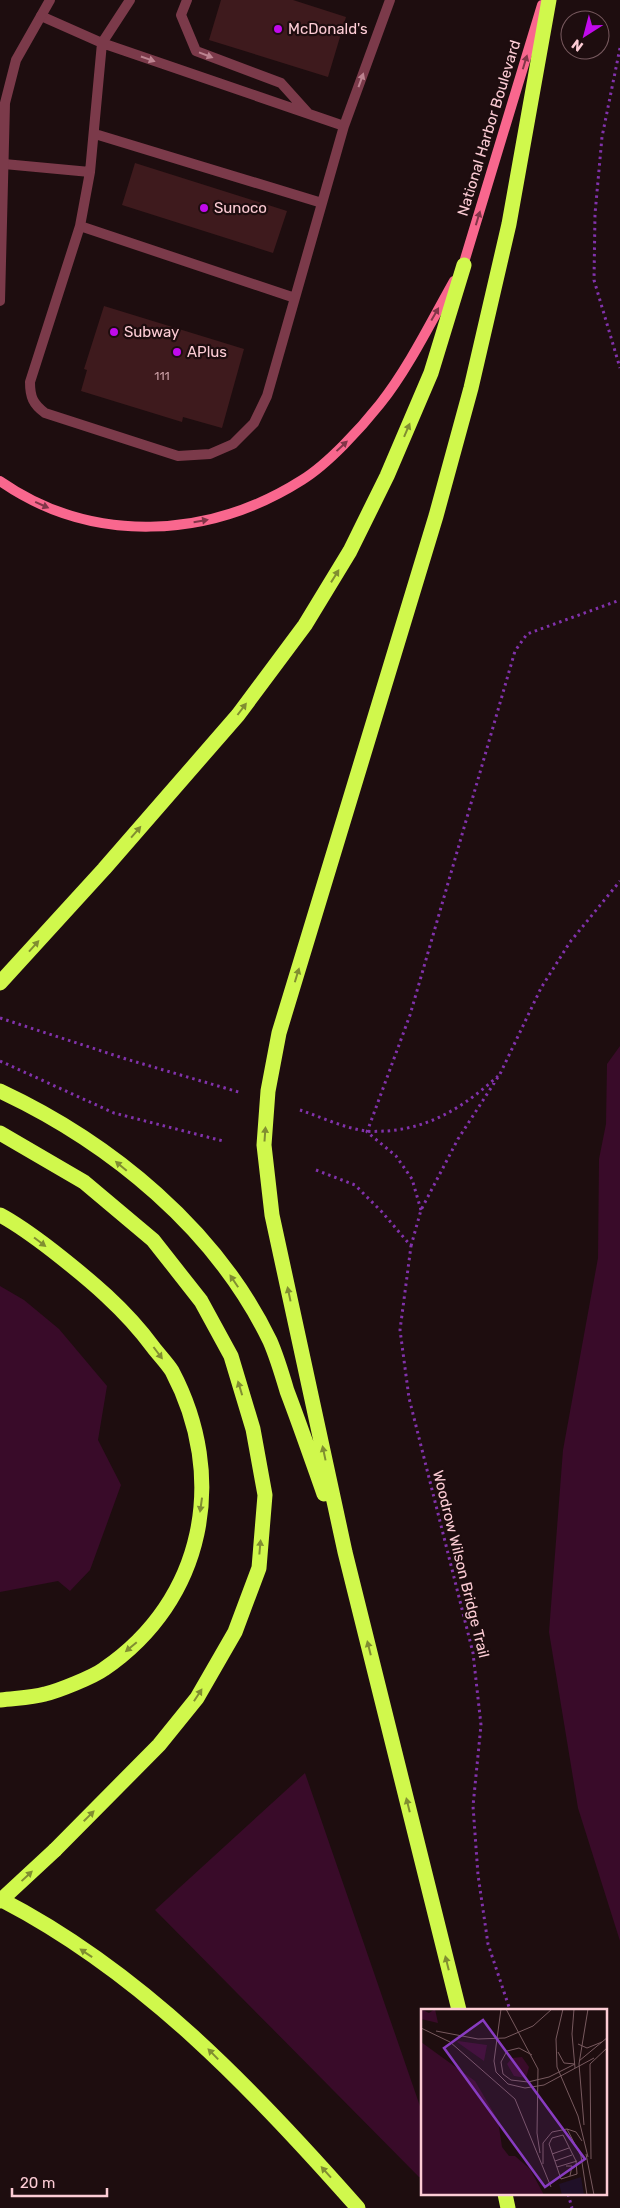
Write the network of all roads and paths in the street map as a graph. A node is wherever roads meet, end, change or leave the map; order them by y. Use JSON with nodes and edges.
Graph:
{"nodes":[{"id":1,"x":50,"y":0,"type":"edge"},
{"id":2,"x":130,"y":0,"type":"edge"},
{"id":3,"x":187,"y":0,"type":"edge"},
{"id":4,"x":390,"y":0,"type":"edge"},
{"id":5,"x":544,"y":0,"type":"edge"},
{"id":6,"x":549,"y":0,"type":"edge"},
{"id":7,"x":41,"y":16,"type":"junction"},
{"id":8,"x":102,"y":44,"type":"junction"},
{"id":9,"x":620,"y":48,"type":"edge"},
{"id":10,"x":308,"y":113,"type":"junction"},
{"id":11,"x":344,"y":126,"type":"junction"},
{"id":12,"x":94,"y":134,"type":"junction"},
{"id":13,"x":4,"y":164,"type":"junction"},
{"id":14,"x":90,"y":172,"type":"junction"},
{"id":15,"x":322,"y":203,"type":"junction"},
{"id":16,"x":80,"y":226,"type":"junction"},
{"id":17,"x":464,"y":265,"type":"junction"},
{"id":18,"x":295,"y":298,"type":"junction"},
{"id":19,"x":0,"y":301,"type":"edge"},
{"id":20,"x":620,"y":368,"type":"edge"},
{"id":21,"x":0,"y":481,"type":"edge"},
{"id":22,"x":620,"y":600,"type":"edge"},
{"id":23,"x":620,"y":881,"type":"edge"},
{"id":24,"x":1,"y":982,"type":"edge"},
{"id":25,"x":0,"y":1018,"type":"edge"},
{"id":26,"x":0,"y":1061,"type":"edge"},
{"id":27,"x":500,"y":1074,"type":"junction"},
{"id":28,"x":0,"y":1092,"type":"edge"},
{"id":29,"x":242,"y":1093,"type":"dead end"},
{"id":30,"x":300,"y":1110,"type":"dead end"},
{"id":31,"x":367,"y":1132,"type":"junction"},
{"id":32,"x":0,"y":1133,"type":"edge"},
{"id":33,"x":223,"y":1141,"type":"dead end"},
{"id":34,"x":316,"y":1170,"type":"dead end"},
{"id":35,"x":421,"y":1210,"type":"junction"},
{"id":36,"x":0,"y":1215,"type":"edge"},
{"id":37,"x":411,"y":1246,"type":"junction"},
{"id":38,"x":345,"y":1552,"type":"junction"},
{"id":39,"x":0,"y":1700,"type":"edge"},
{"id":40,"x":0,"y":1900,"type":"edge"},
{"id":41,"x":459,"y":2009,"type":"edge"},
{"id":42,"x":510,"y":2009,"type":"edge"},
{"id":43,"x":358,"y":2208,"type":"edge"}],
"edges":[{"from":1,"to":7,"type":"street"},
{"from":2,"to":8,"type":"street"},
{"from":3,"to":10,"type":"street","one_way":true},
{"from":11,"to":4,"type":"street","one_way":true},
{"from":17,"to":5,"type":"main road","name":"National Harbor Boulevard","one_way":true},
{"from":38,"to":6,"type":"highway","one_way":true},
{"from":7,"to":8,"type":"street"},
{"from":7,"to":13,"type":"street"},
{"from":8,"to":10,"type":"street","one_way":true},
{"from":8,"to":12,"type":"street"},
{"from":9,"to":20,"type":"path"},
{"from":10,"to":11,"type":"street"},
{"from":11,"to":15,"type":"street"},
{"from":12,"to":14,"type":"street"},
{"from":12,"to":15,"type":"street"},
{"from":13,"to":14,"type":"street"},
{"from":13,"to":19,"type":"street"},
{"from":14,"to":16,"type":"street"},
{"from":15,"to":18,"type":"street"},
{"from":16,"to":18,"type":"street"},
{"from":16,"to":18,"type":"street"},
{"from":21,"to":17,"type":"main road","name":"National Harbor Boulevard","one_way":true},
{"from":24,"to":17,"type":"highway","one_way":true},
{"from":22,"to":31,"type":"path"},
{"from":23,"to":27,"type":"path","name":"Woodrow Wilson Bridge Trail"},
{"from":25,"to":29,"type":"path"},
{"from":26,"to":33,"type":"path"},
{"from":27,"to":31,"type":"path"},
{"from":27,"to":35,"type":"path","name":"Woodrow Wilson Bridge Trail"},
{"from":38,"to":28,"type":"highway","one_way":true},
{"from":30,"to":31,"type":"path"},
{"from":31,"to":35,"type":"path"},
{"from":40,"to":32,"type":"highway","one_way":true,"bridge":true},
{"from":34,"to":37,"type":"path"},
{"from":35,"to":37,"type":"path","name":"Woodrow Wilson Bridge Trail"},
{"from":36,"to":39,"type":"highway","one_way":true},
{"from":37,"to":42,"type":"path","name":"Woodrow Wilson Bridge Trail"},
{"from":41,"to":38,"type":"highway","one_way":true},
{"from":43,"to":40,"type":"highway","one_way":true}]}
